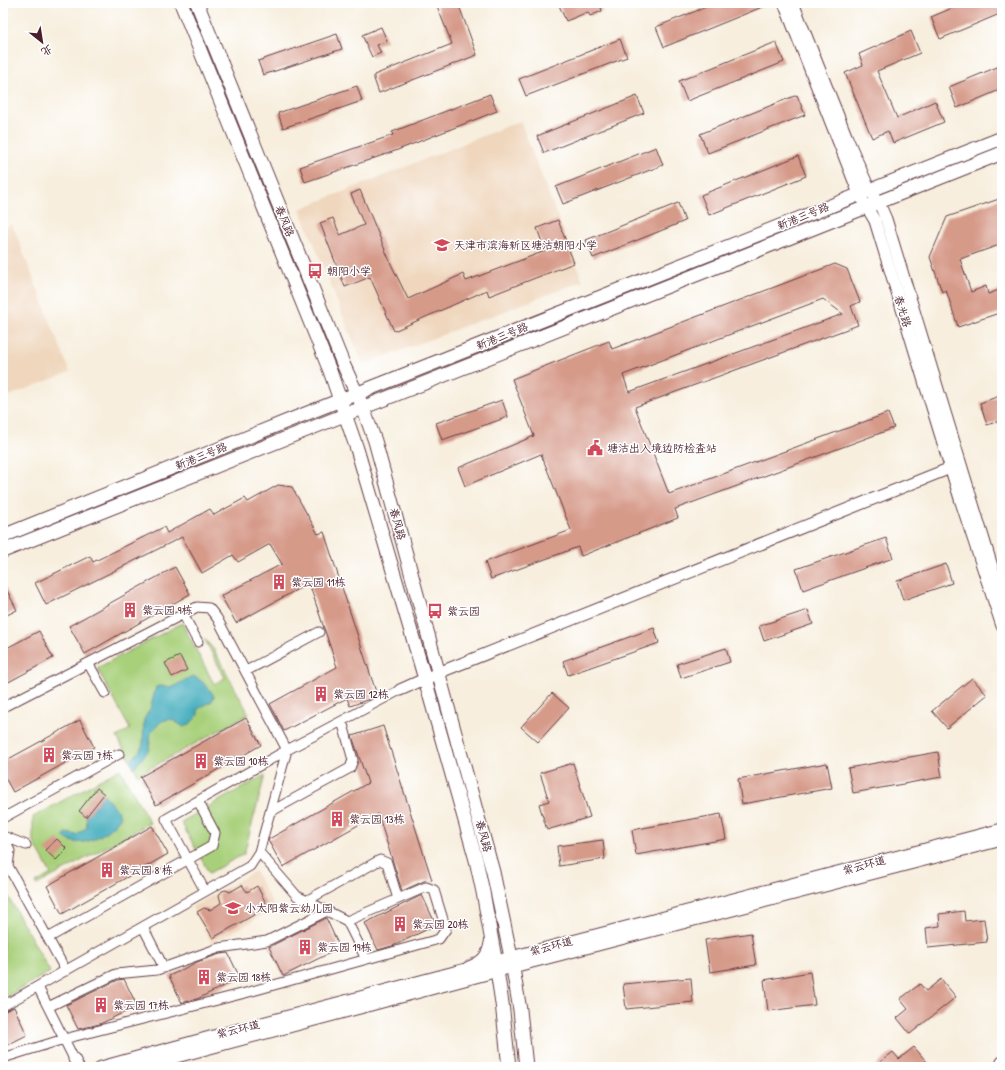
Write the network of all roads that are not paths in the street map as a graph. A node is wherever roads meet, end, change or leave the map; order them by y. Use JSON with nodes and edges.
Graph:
{"nodes":[{"id":1,"x":180,"y":3,"type":"edge"},
{"id":2,"x":197,"y":3,"type":"edge"},
{"id":3,"x":784,"y":3,"type":"edge"},
{"id":4,"x":794,"y":3,"type":"edge"},
{"id":5,"x":1002,"y":138,"type":"edge"},
{"id":6,"x":1002,"y":153,"type":"edge"},
{"id":7,"x":865,"y":192,"type":"junction"},
{"id":8,"x":873,"y":205,"type":"junction"},
{"id":9,"x":330,"y":371,"type":"junction"},
{"id":10,"x":398,"y":394,"type":"junction"},
{"id":11,"x":352,"y":405,"type":"junction"},
{"id":12,"x":313,"y":411,"type":"junction"},
{"id":13,"x":375,"y":441,"type":"junction"},
{"id":14,"x":956,"y":466,"type":"junction"},
{"id":15,"x":3,"y":536,"type":"edge"},
{"id":16,"x":3,"y":551,"type":"edge"},
{"id":17,"x":1002,"y":598,"type":"edge"},
{"id":18,"x":183,"y":614,"type":"junction"},
{"id":19,"x":1002,"y":626,"type":"edge"},
{"id":20,"x":319,"y":632,"type":"dead end"},
{"id":21,"x":198,"y":642,"type":"dead end"},
{"id":22,"x":88,"y":663,"type":"junction"},
{"id":23,"x":246,"y":671,"type":"junction"},
{"id":24,"x":438,"y":672,"type":"junction"},
{"id":25,"x":425,"y":679,"type":"junction"},
{"id":26,"x":400,"y":690,"type":"joint"},
{"id":27,"x":105,"y":692,"type":"dead end"},
{"id":28,"x":3,"y":708,"type":"edge"},
{"id":29,"x":342,"y":721,"type":"junction"},
{"id":30,"x":287,"y":750,"type":"junction"},
{"id":31,"x":120,"y":754,"type":"dead end"},
{"id":32,"x":198,"y":801,"type":"junction"},
{"id":33,"x":270,"y":812,"type":"junction"},
{"id":34,"x":3,"y":818,"type":"edge"},
{"id":35,"x":1002,"y":829,"type":"edge"},
{"id":36,"x":3,"y":837,"type":"edge"},
{"id":37,"x":1002,"y":840,"type":"edge"},
{"id":38,"x":26,"y":845,"type":"dead end"},
{"id":39,"x":259,"y":852,"type":"junction"},
{"id":40,"x":188,"y":859,"type":"junction"},
{"id":41,"x":5,"y":867,"type":"edge"},
{"id":42,"x":205,"y":891,"type":"junction"},
{"id":43,"x":398,"y":899,"type":"junction"},
{"id":44,"x":306,"y":901,"type":"junction"},
{"id":45,"x":327,"y":911,"type":"junction"},
{"id":46,"x":346,"y":921,"type":"junction"},
{"id":47,"x":143,"y":927,"type":"junction"},
{"id":48,"x":48,"y":938,"type":"junction"},
{"id":49,"x":492,"y":940,"type":"junction"},
{"id":50,"x":366,"y":959,"type":"junction"},
{"id":51,"x":502,"y":963,"type":"junction"},
{"id":52,"x":164,"y":968,"type":"junction"},
{"id":53,"x":66,"y":971,"type":"junction"},
{"id":54,"x":470,"y":974,"type":"junction"},
{"id":55,"x":38,"y":987,"type":"junction"},
{"id":56,"x":4,"y":1005,"type":"edge"},
{"id":57,"x":48,"y":1007,"type":"junction"},
{"id":58,"x":64,"y":1039,"type":"junction"},
{"id":59,"x":3,"y":1058,"type":"edge"},
{"id":60,"x":1002,"y":1062,"type":"edge"},
{"id":61,"x":76,"y":1063,"type":"edge"},
{"id":62,"x":100,"y":1067,"type":"edge"},
{"id":63,"x":139,"y":1067,"type":"edge"},
{"id":64,"x":509,"y":1067,"type":"edge"},
{"id":65,"x":526,"y":1067,"type":"edge"},
{"id":66,"x":1000,"y":1067,"type":"edge"}],
"edges":[{"from":1,"to":9,"type":"main road","name":"春风路"},
{"from":2,"to":11,"type":"main road","name":"春风路"},
{"from":3,"to":7,"type":"street","name":"春光路"},
{"from":4,"to":7,"type":"street","name":"春光路"},
{"from":5,"to":7,"type":"main road","name":"新港三号路"},
{"from":6,"to":8,"type":"main road","name":"新港三号路"},
{"from":7,"to":8,"type":"street","name":"春光路"},
{"from":7,"to":11,"type":"main road","name":"新港三号路"},
{"from":8,"to":10,"type":"main road","name":"新港三号路"},
{"from":8,"to":14,"type":"street","name":"春光路"},
{"from":9,"to":11,"type":"main road","name":"春风路"},
{"from":9,"to":12,"type":"main road"},
{"from":10,"to":11,"type":"main road","name":"新港三号路"},
{"from":10,"to":13,"type":"main road"},
{"from":11,"to":12,"type":"main road","name":"新港三号路"},
{"from":11,"to":13,"type":"main road","name":"春风路"},
{"from":11,"to":16,"type":"main road","name":"新港三号路"},
{"from":11,"to":25,"type":"main road","name":"春风路"},
{"from":12,"to":15,"type":"main road","name":"新港三号路"},
{"from":13,"to":24,"type":"main road","name":"春风路"},
{"from":14,"to":17,"type":"street","name":"春光路"},
{"from":14,"to":19,"type":"street","name":"春光路"},
{"from":14,"to":24,"type":"street"},
{"from":18,"to":21,"type":"street"},
{"from":18,"to":22,"type":"street"},
{"from":18,"to":23,"type":"street"},
{"from":20,"to":23,"type":"street"},
{"from":22,"to":27,"type":"street"},
{"from":22,"to":28,"type":"street"},
{"from":23,"to":30,"type":"street"},
{"from":24,"to":25,"type":"street"},
{"from":24,"to":51,"type":"main road","name":"春风路"},
{"from":25,"to":26,"type":"street"},
{"from":25,"to":49,"type":"main road","name":"春风路"},
{"from":26,"to":29,"type":"street"},
{"from":29,"to":30,"type":"street"},
{"from":29,"to":33,"type":"street"},
{"from":30,"to":32,"type":"street"},
{"from":30,"to":33,"type":"street"},
{"from":31,"to":34,"type":"street"},
{"from":32,"to":40,"type":"street"},
{"from":32,"to":40,"type":"street"},
{"from":33,"to":39,"type":"street"},
{"from":35,"to":51,"type":"street","name":"紫云环道"},
{"from":36,"to":38,"type":"street"},
{"from":36,"to":41,"type":"street"},
{"from":37,"to":51,"type":"street","name":"紫云环道"},
{"from":39,"to":42,"type":"street"},
{"from":39,"to":44,"type":"street"},
{"from":40,"to":42,"type":"street"},
{"from":40,"to":48,"type":"street"},
{"from":41,"to":48,"type":"street"},
{"from":42,"to":47,"type":"street"},
{"from":43,"to":44,"type":"street"},
{"from":43,"to":46,"type":"street"},
{"from":43,"to":50,"type":"street"},
{"from":44,"to":45,"type":"street"},
{"from":45,"to":46,"type":"street"},
{"from":45,"to":52,"type":"street"},
{"from":46,"to":50,"type":"street"},
{"from":47,"to":52,"type":"street"},
{"from":47,"to":53,"type":"street"},
{"from":48,"to":53,"type":"street"},
{"from":49,"to":51,"type":"main road","name":"春风路"},
{"from":49,"to":54,"type":"main road"},
{"from":50,"to":58,"type":"street"},
{"from":51,"to":54,"type":"street","name":"紫云环道"},
{"from":51,"to":64,"type":"main road","name":"春风路"},
{"from":51,"to":65,"type":"main road","name":"春风路"},
{"from":52,"to":57,"type":"street"},
{"from":53,"to":55,"type":"street"},
{"from":54,"to":62,"type":"street","name":"紫云环道"},
{"from":54,"to":63,"type":"street","name":"紫云环道"},
{"from":55,"to":56,"type":"street"},
{"from":55,"to":57,"type":"street"},
{"from":57,"to":58,"type":"street"},
{"from":58,"to":59,"type":"street"},
{"from":58,"to":61,"type":"street"},
{"from":60,"to":66,"type":"street"}]}
